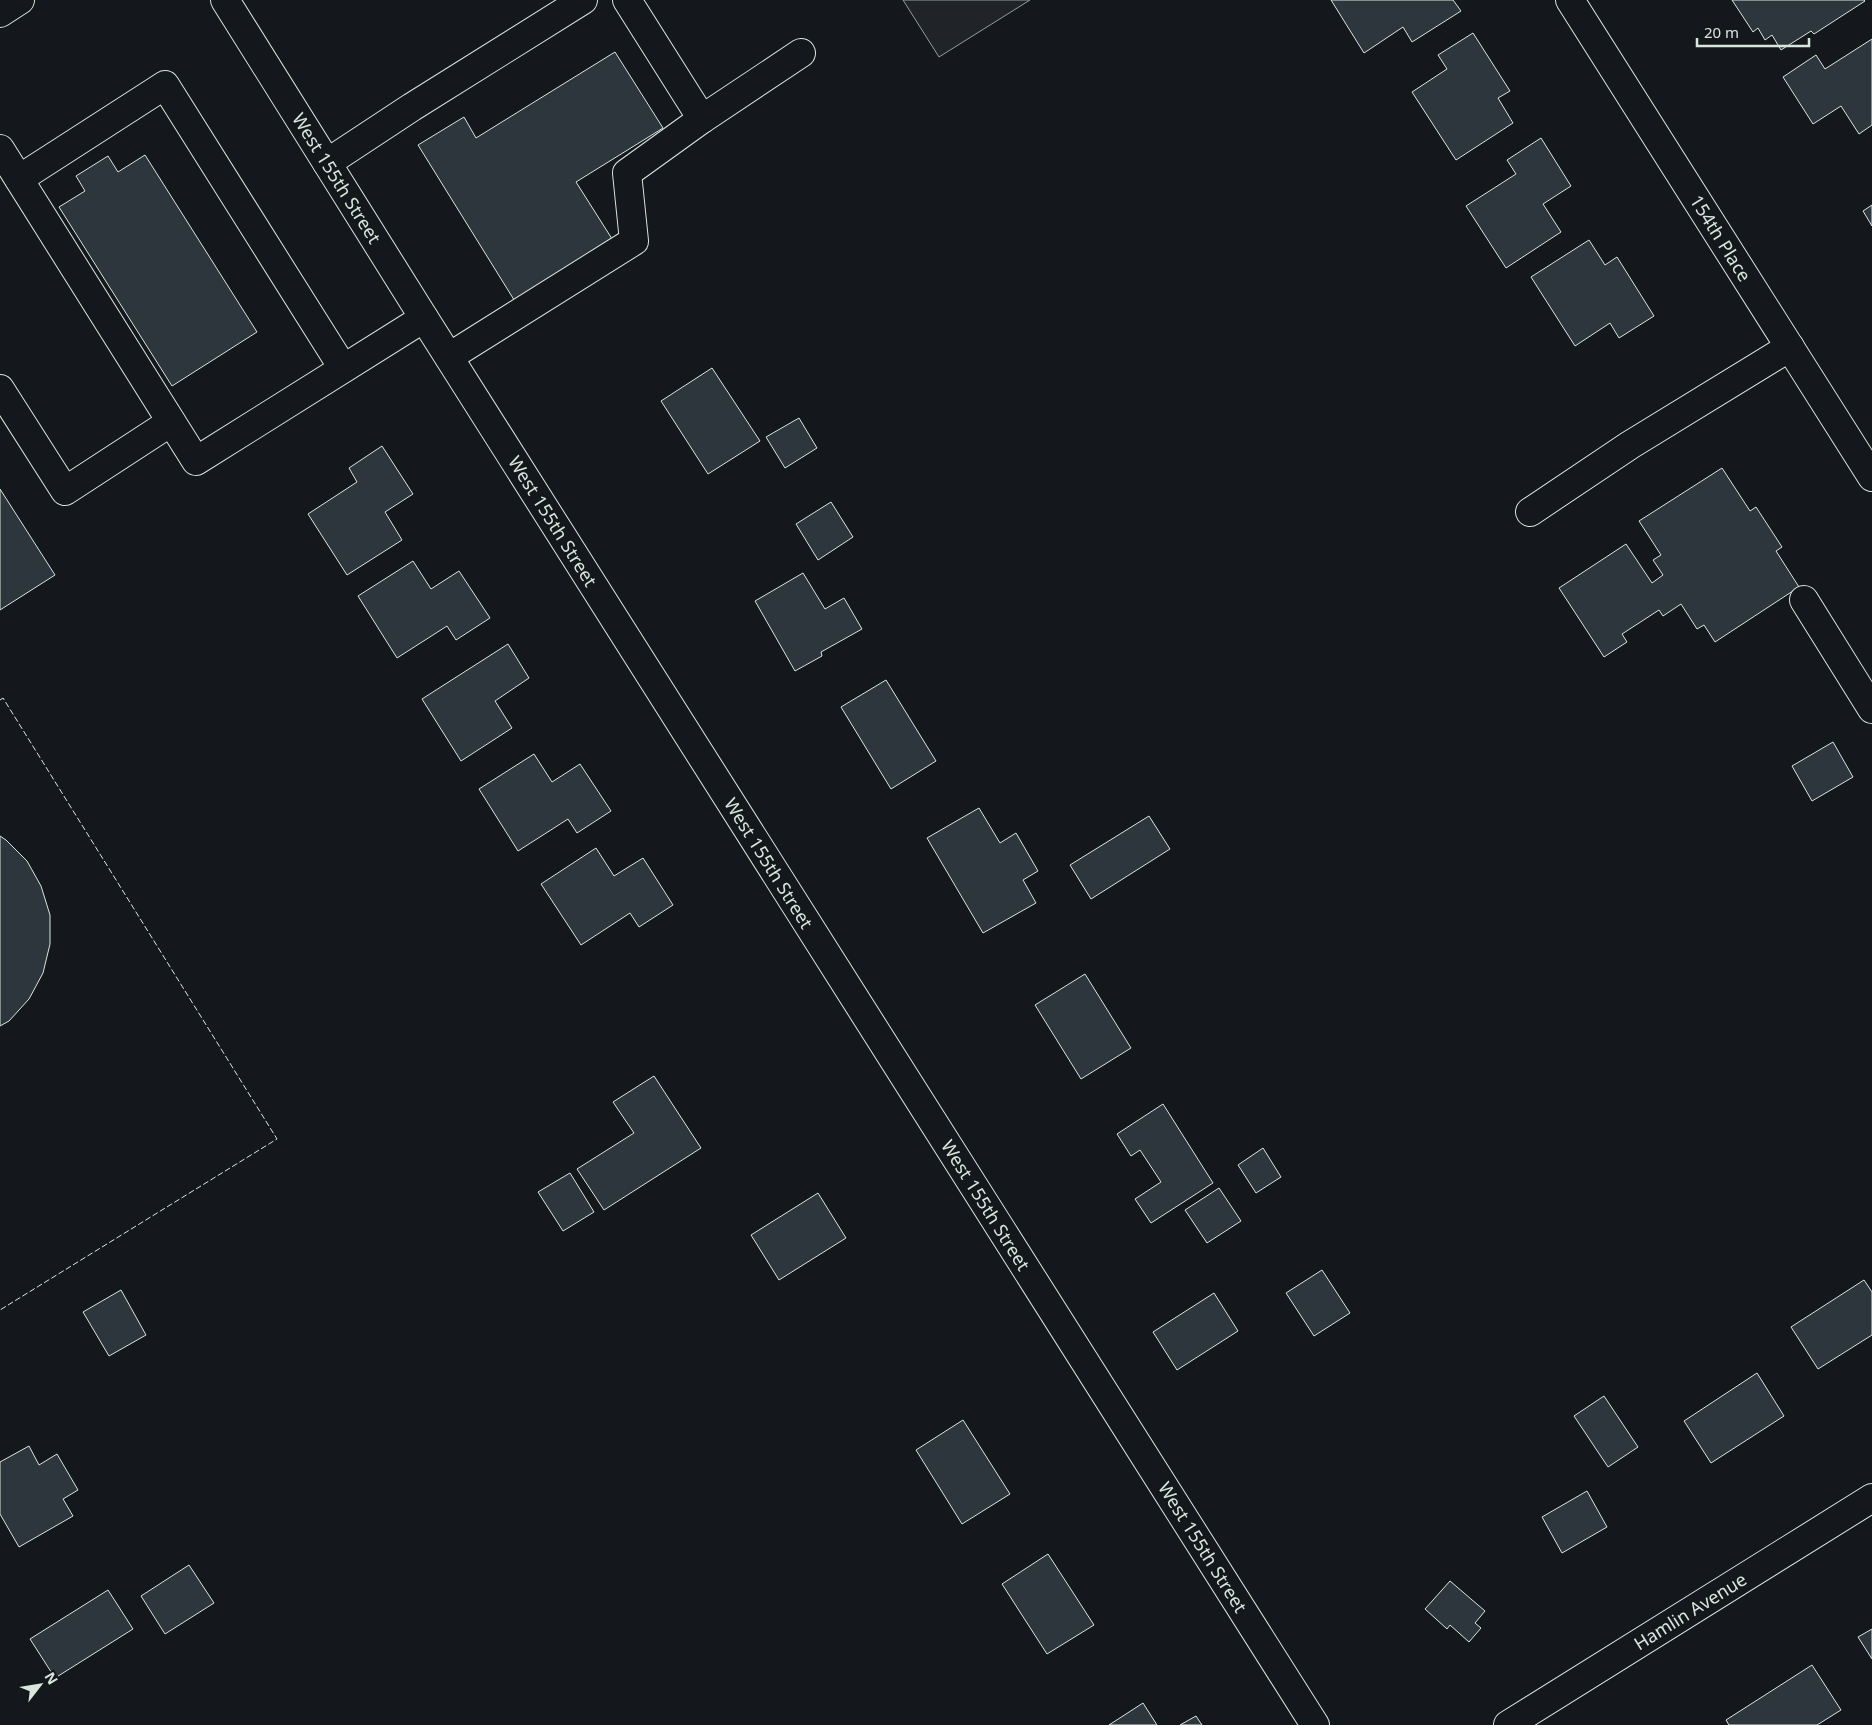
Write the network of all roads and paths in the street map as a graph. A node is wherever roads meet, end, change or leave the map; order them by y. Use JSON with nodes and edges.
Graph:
{"nodes":[{"id":1,"x":20,"y":0,"type":"edge"},
{"id":2,"x":225,"y":0,"type":"edge"},
{"id":3,"x":582,"y":0,"type":"edge"},
{"id":4,"x":627,"y":0,"type":"edge"},
{"id":5,"x":1570,"y":0,"type":"edge"},
{"id":6,"x":0,"y":12,"type":"edge"},
{"id":7,"x":801,"y":53,"type":"dead end"},
{"id":8,"x":702,"y":119,"type":"junction"},
{"id":9,"x":0,"y":149,"type":"edge"},
{"id":10,"x":327,"y":163,"type":"junction"},
{"id":11,"x":19,"y":179,"type":"junction"},
{"id":12,"x":424,"y":318,"type":"junction"},
{"id":13,"x":1790,"y":347,"type":"junction"},
{"id":14,"x":449,"y":357,"type":"junction"},
{"id":15,"x":343,"y":368,"type":"junction"},
{"id":16,"x":0,"y":389,"type":"edge"},
{"id":17,"x":171,"y":422,"type":"junction"},
{"id":18,"x":1872,"y":477,"type":"edge"},
{"id":19,"x":1530,"y":512,"type":"dead end"},
{"id":20,"x":1804,"y":600,"type":"dead end"},
{"id":21,"x":1872,"y":710,"type":"edge"},
{"id":22,"x":1872,"y":1498,"type":"edge"},
{"id":23,"x":1315,"y":1725,"type":"edge"},
{"id":24,"x":1508,"y":1725,"type":"edge"}],
"edges":[{"from":1,"to":6,"type":"street"},
{"from":2,"to":10,"type":"street","name":"West 155th Street"},
{"from":3,"to":10,"type":"street"},
{"from":4,"to":8,"type":"street"},
{"from":5,"to":13,"type":"street","name":"154th Place"},
{"from":7,"to":8,"type":"street"},
{"from":8,"to":14,"type":"street"},
{"from":9,"to":11,"type":"street"},
{"from":10,"to":12,"type":"street","name":"West 155th Street"},
{"from":11,"to":15,"type":"street"},
{"from":11,"to":17,"type":"street"},
{"from":12,"to":14,"type":"street","name":"West 155th Street"},
{"from":12,"to":15,"type":"street"},
{"from":13,"to":18,"type":"street","name":"154th Place"},
{"from":13,"to":19,"type":"street"},
{"from":14,"to":23,"type":"street","name":"West 155th Street"},
{"from":15,"to":17,"type":"street"},
{"from":16,"to":17,"type":"street"},
{"from":20,"to":21,"type":"street"},
{"from":22,"to":24,"type":"street","name":"Hamlin Avenue"}]}
